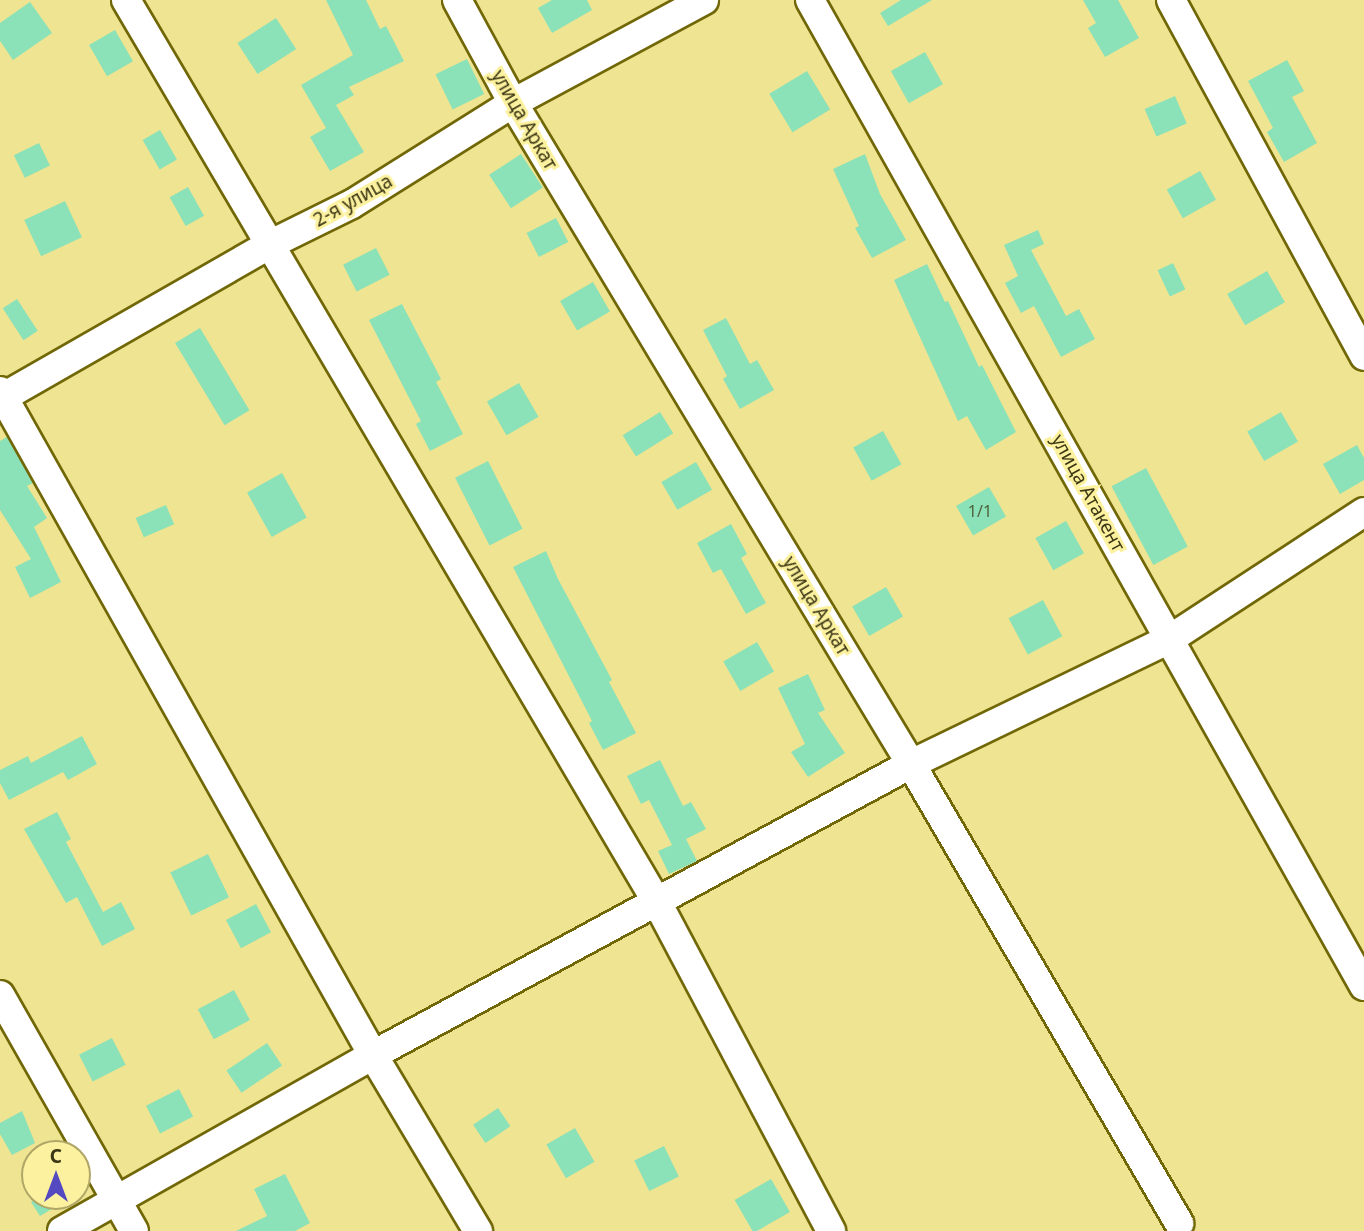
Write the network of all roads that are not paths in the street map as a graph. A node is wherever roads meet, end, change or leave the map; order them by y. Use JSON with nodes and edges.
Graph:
{"nodes":[{"id":1,"x":126,"y":0,"type":"edge"},
{"id":2,"x":457,"y":0,"type":"edge"},
{"id":3,"x":704,"y":0,"type":"edge"},
{"id":4,"x":810,"y":0,"type":"edge"},
{"id":5,"x":1171,"y":0,"type":"edge"},
{"id":6,"x":513,"y":103,"type":"junction"},
{"id":7,"x":271,"y":244,"type":"junction"},
{"id":8,"x":1364,"y":356,"type":"edge"},
{"id":9,"x":1,"y":396,"type":"edge"},
{"id":10,"x":1364,"y":512,"type":"edge"},
{"id":11,"x":1170,"y":639,"type":"junction"},
{"id":12,"x":911,"y":764,"type":"junction"},
{"id":13,"x":658,"y":904,"type":"junction"},
{"id":14,"x":1364,"y":986,"type":"edge"},
{"id":15,"x":0,"y":995,"type":"edge"},
{"id":16,"x":373,"y":1055,"type":"junction"},
{"id":17,"x":115,"y":1199,"type":"junction"},
{"id":18,"x":1179,"y":1223,"type":"dead end"},
{"id":19,"x":62,"y":1231,"type":"edge"},
{"id":20,"x":134,"y":1231,"type":"edge"},
{"id":21,"x":478,"y":1231,"type":"edge"},
{"id":22,"x":831,"y":1231,"type":"edge"}],
"edges":[{"from":1,"to":7,"type":"street"},
{"from":2,"to":6,"type":"street","name":"улица Аркат"},
{"from":3,"to":6,"type":"street","name":"2-я улица"},
{"from":4,"to":11,"type":"street","name":"улица Атакент"},
{"from":5,"to":8,"type":"street"},
{"from":6,"to":7,"type":"street","name":"2-я улица"},
{"from":6,"to":12,"type":"street","name":"улица Аркат"},
{"from":7,"to":9,"type":"street","name":"2-я улица"},
{"from":7,"to":13,"type":"street"},
{"from":9,"to":16,"type":"street"},
{"from":10,"to":11,"type":"street"},
{"from":11,"to":12,"type":"street"},
{"from":11,"to":14,"type":"street","name":"улица Атакент"},
{"from":12,"to":13,"type":"street"},
{"from":12,"to":18,"type":"street","name":"улица Аркат"},
{"from":13,"to":16,"type":"street"},
{"from":13,"to":22,"type":"street"},
{"from":15,"to":17,"type":"street"},
{"from":16,"to":17,"type":"street"},
{"from":16,"to":21,"type":"street"},
{"from":17,"to":19,"type":"street"},
{"from":17,"to":20,"type":"street"}]}
